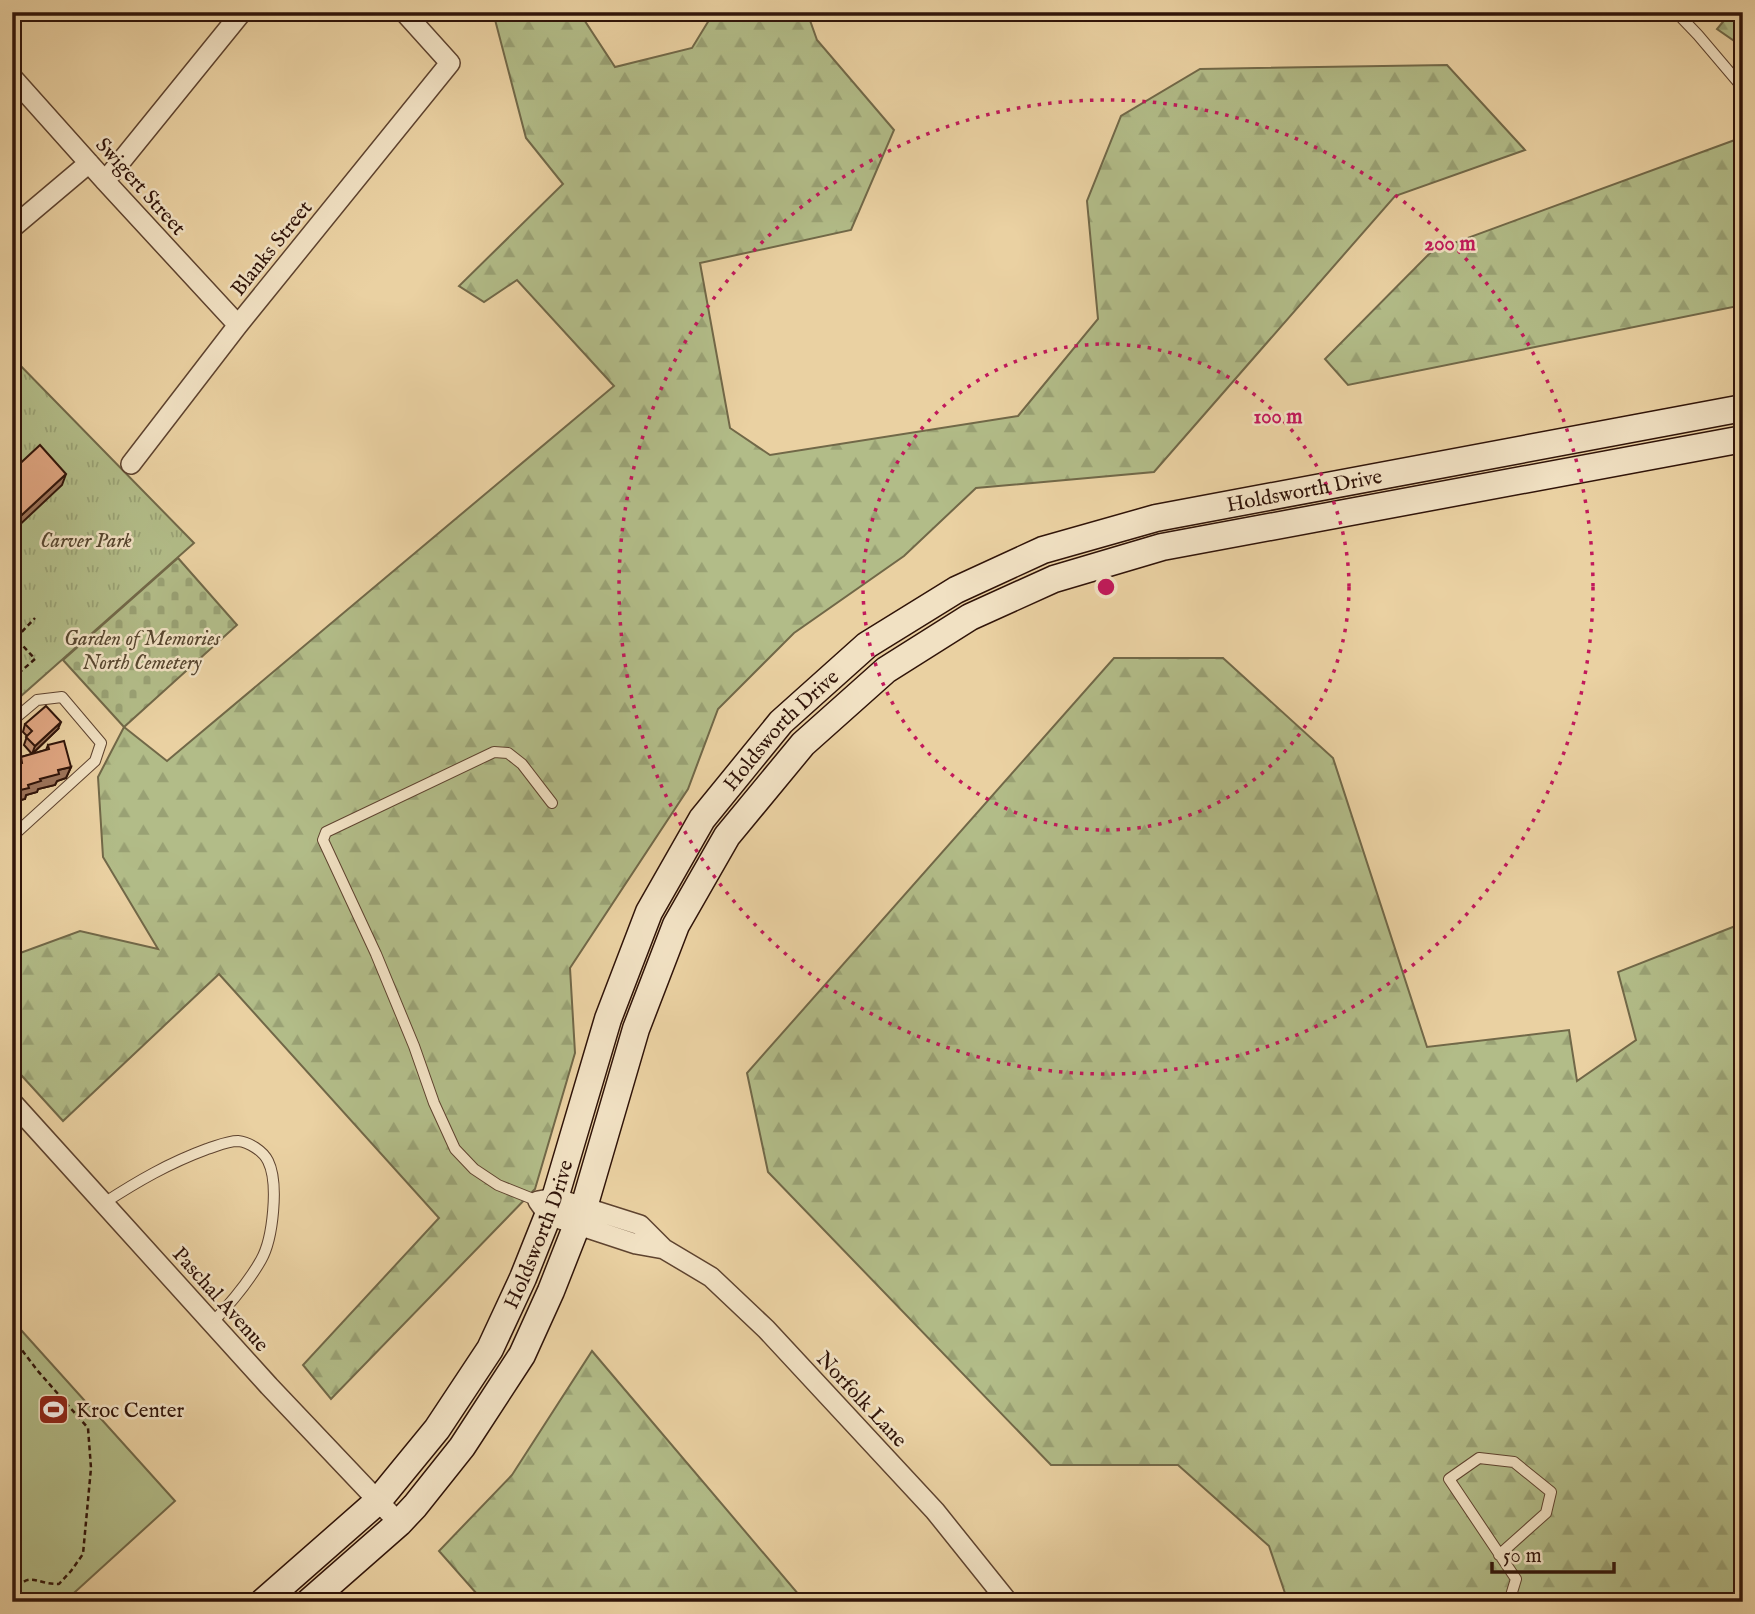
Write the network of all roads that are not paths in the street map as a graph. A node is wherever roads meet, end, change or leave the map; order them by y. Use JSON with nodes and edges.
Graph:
{"nodes":[{"id":1,"x":242,"y":12,"type":"edge"},
{"id":2,"x":404,"y":12,"type":"edge"},
{"id":3,"x":1676,"y":12,"type":"edge"},
{"id":4,"x":12,"y":77,"type":"edge"},
{"id":5,"x":1743,"y":88,"type":"edge"},
{"id":6,"x":89,"y":163,"type":"junction"},
{"id":7,"x":104,"y":181,"type":"junction"},
{"id":8,"x":12,"y":228,"type":"edge"},
{"id":9,"x":238,"y":325,"type":"junction"},
{"id":10,"x":1743,"y":408,"type":"edge"},
{"id":11,"x":1743,"y":439,"type":"edge"},
{"id":12,"x":1506,"y":453,"type":"junction"},
{"id":13,"x":131,"y":464,"type":"dead end"},
{"id":14,"x":1511,"y":483,"type":"junction"},
{"id":15,"x":12,"y":721,"type":"edge"},
{"id":16,"x":552,"y":803,"type":"dead end"},
{"id":17,"x":12,"y":834,"type":"edge"},
{"id":18,"x":12,"y":1102,"type":"edge"},
{"id":19,"x":104,"y":1203,"type":"junction"},
{"id":20,"x":547,"y":1205,"type":"junction"},
{"id":21,"x":580,"y":1216,"type":"junction"},
{"id":22,"x":212,"y":1323,"type":"junction"},
{"id":23,"x":378,"y":1501,"type":"junction"},
{"id":24,"x":399,"y":1522,"type":"junction"},
{"id":25,"x":1499,"y":1555,"type":"junction"},
{"id":26,"x":263,"y":1602,"type":"edge"},
{"id":27,"x":309,"y":1602,"type":"edge"},
{"id":28,"x":1008,"y":1602,"type":"edge"},
{"id":29,"x":1509,"y":1602,"type":"edge"}],
"edges":[{"from":1,"to":7,"type":"street"},
{"from":2,"to":9,"type":"street","name":"Blanks Street"},
{"from":3,"to":5,"type":"lane"},
{"from":4,"to":6,"type":"street","name":"Swigert Street"},
{"from":6,"to":7,"type":"street","name":"Swigert Street"},
{"from":6,"to":8,"type":"street"},
{"from":7,"to":9,"type":"street","name":"Swigert Street"},
{"from":9,"to":13,"type":"street","name":"Blanks Street"},
{"from":10,"to":12,"type":"main road","name":"Holdsworth Drive"},
{"from":11,"to":14,"type":"main road","name":"Holdsworth Drive"},
{"from":12,"to":14,"type":"main road"},
{"from":12,"to":20,"type":"main road","name":"Holdsworth Drive"},
{"from":14,"to":21,"type":"main road","name":"Holdsworth Drive"},
{"from":15,"to":17,"type":"lane"},
{"from":16,"to":20,"type":"lane"},
{"from":18,"to":19,"type":"street","name":"Paschal Avenue"},
{"from":19,"to":22,"type":"street","name":"Paschal Avenue"},
{"from":19,"to":22,"type":"lane"},
{"from":20,"to":21,"type":"street","name":"Norfolk Lane"},
{"from":20,"to":23,"type":"main road","name":"Holdsworth Drive"},
{"from":21,"to":24,"type":"main road","name":"Holdsworth Drive"},
{"from":21,"to":28,"type":"street","name":"Norfolk Lane"},
{"from":22,"to":23,"type":"street","name":"Paschal Avenue"},
{"from":23,"to":24,"type":"street","name":"Paschal Avenue"},
{"from":23,"to":26,"type":"main road","name":"Holdsworth Drive"},
{"from":24,"to":27,"type":"main road","name":"Holdsworth Drive"},
{"from":25,"to":25,"type":"lane"},
{"from":25,"to":29,"type":"lane"}]}
